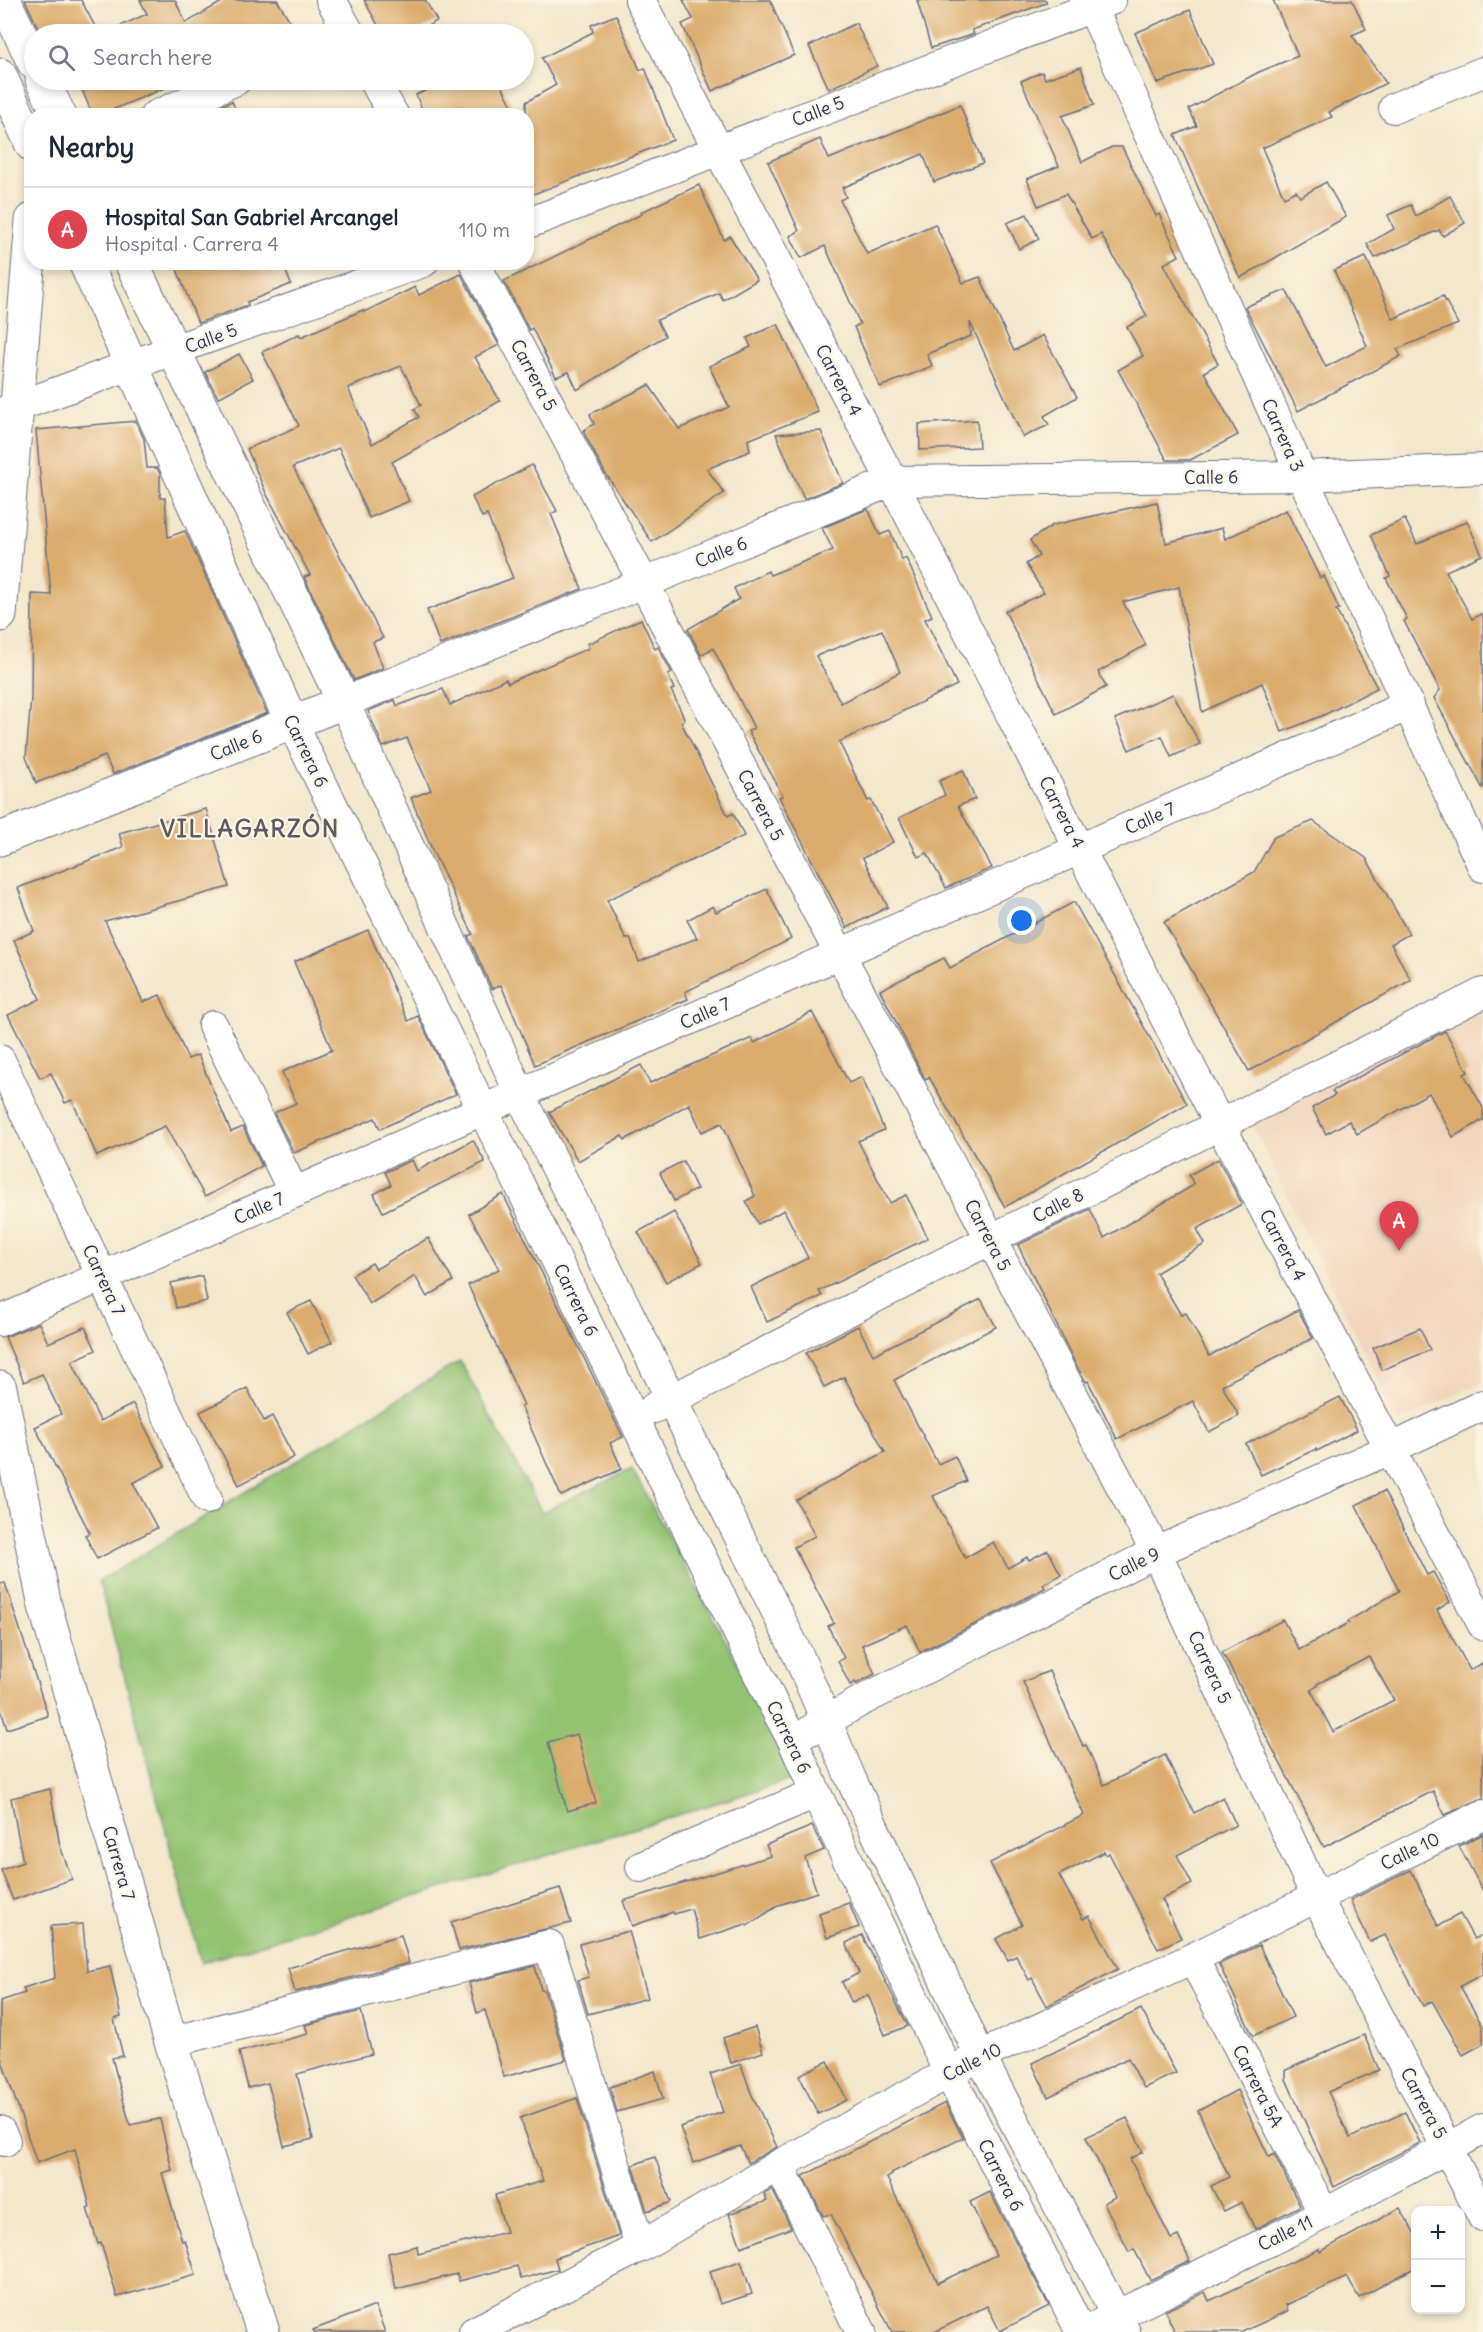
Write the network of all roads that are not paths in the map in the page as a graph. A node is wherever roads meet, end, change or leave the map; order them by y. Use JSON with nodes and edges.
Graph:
{"nodes":[{"id":1,"x":4,"y":0,"type":"edge"},
{"id":2,"x":332,"y":0,"type":"edge"},
{"id":3,"x":640,"y":0,"type":"edge"},
{"id":4,"x":1098,"y":2,"type":"edge"},
{"id":5,"x":341,"y":24,"type":"edge"},
{"id":6,"x":24,"y":42,"type":"edge"},
{"id":7,"x":1483,"y":72,"type":"edge"},
{"id":8,"x":0,"y":75,"type":"edge"},
{"id":9,"x":47,"y":90,"type":"edge"},
{"id":10,"x":214,"y":90,"type":"edge"},
{"id":11,"x":380,"y":90,"type":"edge"},
{"id":12,"x":56,"y":108,"type":"edge"},
{"id":13,"x":173,"y":108,"type":"edge"},
{"id":14,"x":390,"y":108,"type":"edge"},
{"id":15,"x":1394,"y":108,"type":"dead end"},
{"id":16,"x":24,"y":128,"type":"edge"},
{"id":17,"x":718,"y":149,"type":"junction"},
{"id":18,"x":534,"y":221,"type":"edge"},
{"id":19,"x":26,"y":270,"type":"edge"},
{"id":20,"x":89,"y":270,"type":"edge"},
{"id":21,"x":135,"y":270,"type":"edge"},
{"id":22,"x":401,"y":270,"type":"edge"},
{"id":23,"x":478,"y":270,"type":"edge"},
{"id":24,"x":174,"y":351,"type":"junction"},
{"id":25,"x":131,"y":365,"type":"junction"},
{"id":26,"x":8,"y":410,"type":"edge"},
{"id":27,"x":1483,"y":469,"type":"edge"},
{"id":28,"x":1302,"y":476,"type":"junction"},
{"id":29,"x":892,"y":482,"type":"junction"},
{"id":30,"x":644,"y":583,"type":"junction"},
{"id":31,"x":0,"y":615,"type":"edge"},
{"id":32,"x":344,"y":702,"type":"junction"},
{"id":33,"x":1409,"y":705,"type":"junction"},
{"id":34,"x":292,"y":723,"type":"junction"},
{"id":35,"x":0,"y":838,"type":"edge"},
{"id":36,"x":1081,"y":848,"type":"junction"},
{"id":37,"x":1483,"y":867,"type":"edge"},
{"id":38,"x":839,"y":954,"type":"junction"},
{"id":39,"x":1483,"y":993,"type":"edge"},
{"id":40,"x":213,"y":1026,"type":"dead end"},
{"id":41,"x":0,"y":1060,"type":"edge"},
{"id":42,"x":520,"y":1094,"type":"junction"},
{"id":43,"x":483,"y":1110,"type":"junction"},
{"id":44,"x":1220,"y":1125,"type":"junction"},
{"id":45,"x":294,"y":1193,"type":"junction"},
{"id":46,"x":991,"y":1239,"type":"junction"},
{"id":47,"x":102,"y":1276,"type":"junction"},
{"id":48,"x":0,"y":1321,"type":"edge"},
{"id":49,"x":0,"y":1388,"type":"edge"},
{"id":50,"x":670,"y":1400,"type":"junction"},
{"id":51,"x":1483,"y":1405,"type":"edge"},
{"id":52,"x":634,"y":1419,"type":"junction"},
{"id":53,"x":1390,"y":1449,"type":"junction"},
{"id":54,"x":207,"y":1499,"type":"dead end"},
{"id":55,"x":1156,"y":1552,"type":"junction"},
{"id":56,"x":1483,"y":1625,"type":"edge"},
{"id":57,"x":827,"y":1721,"type":"junction"},
{"id":58,"x":792,"y":1739,"type":"junction"},
{"id":59,"x":816,"y":1793,"type":"junction"},
{"id":60,"x":1483,"y":1815,"type":"edge"},
{"id":61,"x":641,"y":1867,"type":"dead end"},
{"id":62,"x":1317,"y":1898,"type":"junction"},
{"id":63,"x":1192,"y":1958,"type":"junction"},
{"id":64,"x":171,"y":2042,"type":"junction"},
{"id":65,"x":980,"y":2056,"type":"junction"},
{"id":66,"x":949,"y":2073,"type":"junction"},
{"id":67,"x":1483,"y":2129,"type":"edge"},
{"id":68,"x":1447,"y":2148,"type":"junction"},
{"id":69,"x":779,"y":2165,"type":"junction"},
{"id":70,"x":1324,"y":2214,"type":"junction"},
{"id":71,"x":1483,"y":2217,"type":"edge"},
{"id":72,"x":640,"y":2247,"type":"junction"},
{"id":73,"x":1121,"y":2324,"type":"edge"},
{"id":74,"x":263,"y":2332,"type":"edge"},
{"id":75,"x":474,"y":2332,"type":"edge"},
{"id":76,"x":861,"y":2332,"type":"edge"},
{"id":77,"x":1083,"y":2332,"type":"edge"}],
"edges":[{"from":1,"to":6,"type":"main road"},
{"from":2,"to":5,"type":"street"},
{"from":3,"to":17,"type":"street","name":"Carrera 4"},
{"from":4,"to":17,"type":"street","name":"Calle 5"},
{"from":4,"to":28,"type":"street","name":"Carrera 3"},
{"from":7,"to":15,"type":"street"},
{"from":8,"to":16,"type":"main road"},
{"from":9,"to":12,"type":"main road"},
{"from":10,"to":13,"type":"street"},
{"from":11,"to":14,"type":"street"},
{"from":17,"to":18,"type":"street","name":"Calle 5"},
{"from":17,"to":29,"type":"street","name":"Carrera 4"},
{"from":19,"to":26,"type":"main road"},
{"from":20,"to":25,"type":"main road","name":"Carrera 6"},
{"from":21,"to":24,"type":"main road","name":"Carrera 6"},
{"from":22,"to":24,"type":"street","name":"Calle 5"},
{"from":23,"to":30,"type":"street","name":"Carrera 5"},
{"from":24,"to":25,"type":"street","name":"Calle 5"},
{"from":24,"to":32,"type":"main road","name":"Carrera 6"},
{"from":25,"to":26,"type":"street","name":"Calle 5"},
{"from":25,"to":34,"type":"main road","name":"Carrera 6"},
{"from":26,"to":31,"type":"main road"},
{"from":27,"to":28,"type":"street","name":"Calle 6"},
{"from":28,"to":29,"type":"street","name":"Calle 6"},
{"from":28,"to":33,"type":"street","name":"Carrera 3"},
{"from":29,"to":30,"type":"street","name":"Calle 6"},
{"from":29,"to":36,"type":"street","name":"Carrera 4"},
{"from":30,"to":32,"type":"street","name":"Calle 6"},
{"from":30,"to":38,"type":"street","name":"Carrera 5"},
{"from":32,"to":34,"type":"main road","name":"Calle 6"},
{"from":32,"to":42,"type":"street","name":"Carrera 6"},
{"from":33,"to":36,"type":"street","name":"Calle 7"},
{"from":33,"to":37,"type":"street","name":"Carrera 3"},
{"from":34,"to":35,"type":"main road","name":"Calle 6"},
{"from":34,"to":43,"type":"street","name":"Carrera 6"},
{"from":36,"to":38,"type":"street","name":"Calle 7"},
{"from":36,"to":44,"type":"street","name":"Carrera 4"},
{"from":38,"to":42,"type":"street","name":"Calle 7"},
{"from":38,"to":46,"type":"street","name":"Carrera 5"},
{"from":39,"to":44,"type":"street","name":"Calle 8"},
{"from":40,"to":45,"type":"street"},
{"from":41,"to":47,"type":"street","name":"Carrera 7"},
{"from":42,"to":43,"type":"street","name":"Calle 7"},
{"from":42,"to":50,"type":"street","name":"Carrera 6"},
{"from":43,"to":45,"type":"street","name":"Calle 7"},
{"from":43,"to":52,"type":"street","name":"Carrera 6"},
{"from":44,"to":46,"type":"street","name":"Calle 8"},
{"from":44,"to":53,"type":"street","name":"Carrera 4"},
{"from":45,"to":47,"type":"street","name":"Calle 7"},
{"from":46,"to":50,"type":"street","name":"Calle 8"},
{"from":46,"to":55,"type":"street","name":"Carrera 5"},
{"from":47,"to":48,"type":"street","name":"Calle 7"},
{"from":47,"to":54,"type":"street","name":"Carrera 7"},
{"from":49,"to":64,"type":"main road","name":"Carrera 7"},
{"from":50,"to":52,"type":"street","name":"Calle 8"},
{"from":50,"to":57,"type":"street","name":"Carrera 6"},
{"from":51,"to":53,"type":"street","name":"Calle 9"},
{"from":52,"to":58,"type":"street","name":"Carrera 6"},
{"from":53,"to":55,"type":"street","name":"Calle 9"},
{"from":53,"to":56,"type":"street","name":"Carrera 4"},
{"from":55,"to":57,"type":"street","name":"Calle 9"},
{"from":55,"to":62,"type":"street","name":"Carrera 5"},
{"from":57,"to":58,"type":"street","name":"Calle 9"},
{"from":57,"to":65,"type":"street","name":"Carrera 6"},
{"from":58,"to":59,"type":"street","name":"Carrera 6"},
{"from":59,"to":61,"type":"street"},
{"from":59,"to":66,"type":"street","name":"Carrera 6"},
{"from":60,"to":62,"type":"street","name":"Calle 10"},
{"from":62,"to":63,"type":"street","name":"Calle 10"},
{"from":62,"to":68,"type":"street","name":"Carrera 5"},
{"from":63,"to":65,"type":"street","name":"Calle 10"},
{"from":63,"to":70,"type":"street","name":"Carrera 5A"},
{"from":64,"to":72,"type":"street"},
{"from":64,"to":74,"type":"main road","name":"Carrera 7"},
{"from":65,"to":66,"type":"street","name":"Calle 10"},
{"from":65,"to":73,"type":"street","name":"Carrera 6"},
{"from":66,"to":69,"type":"street","name":"Calle 10"},
{"from":66,"to":77,"type":"street","name":"Carrera 6"},
{"from":67,"to":68,"type":"street","name":"Calle 11"},
{"from":68,"to":70,"type":"street","name":"Calle 11"},
{"from":68,"to":71,"type":"street","name":"Carrera 5"},
{"from":69,"to":72,"type":"street","name":"Calle 10"},
{"from":69,"to":76,"type":"street"},
{"from":70,"to":73,"type":"street","name":"Calle 11"},
{"from":72,"to":75,"type":"street","name":"Calle 10"},
{"from":73,"to":77,"type":"street","name":"Calle 11"}]}
